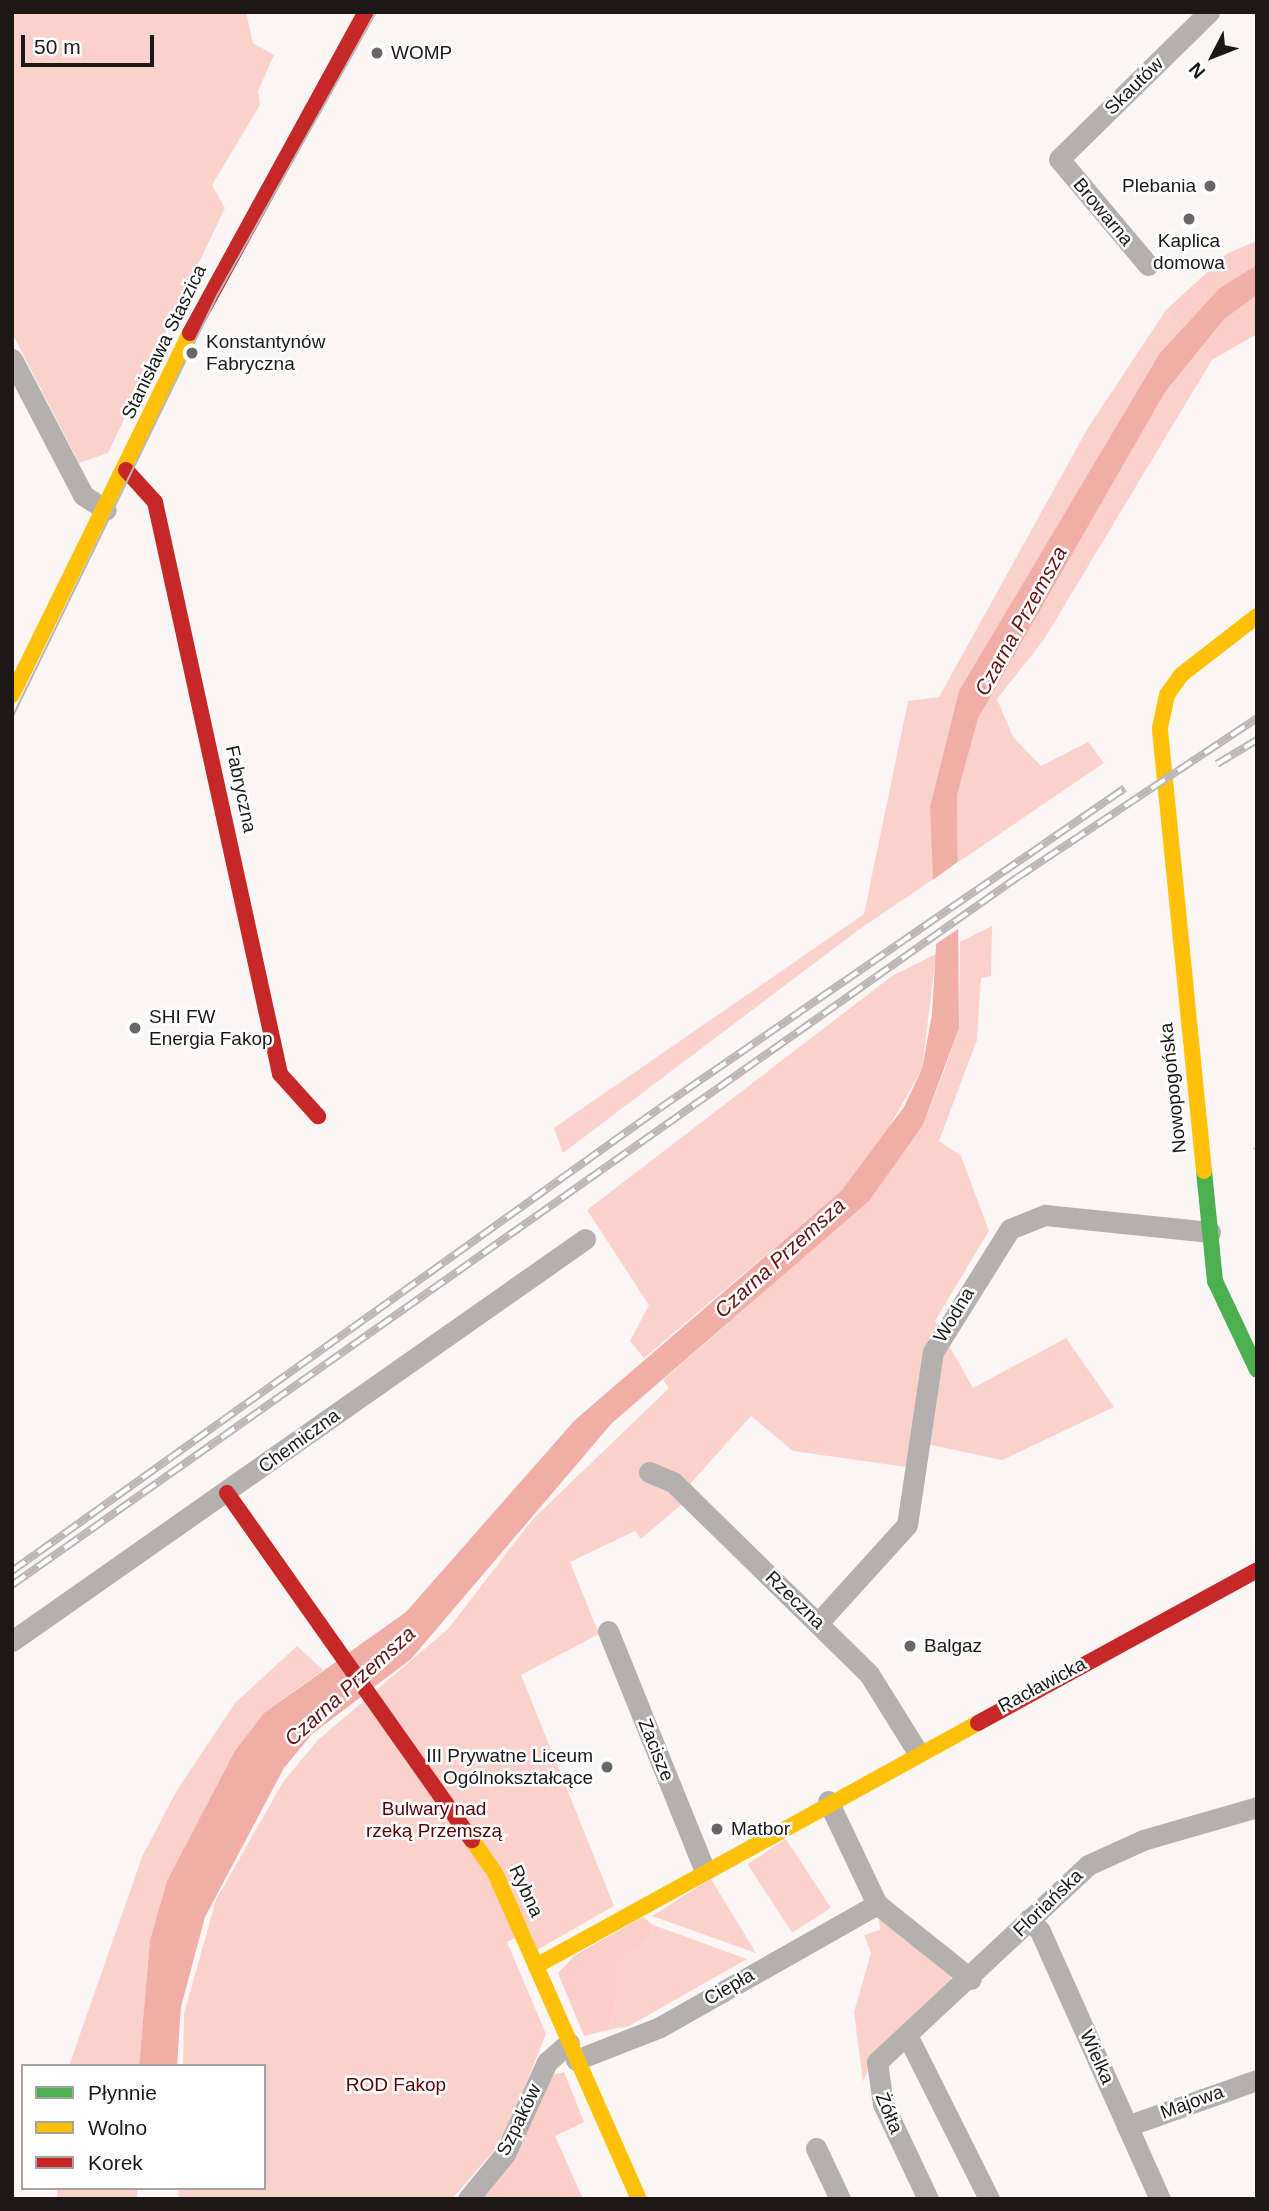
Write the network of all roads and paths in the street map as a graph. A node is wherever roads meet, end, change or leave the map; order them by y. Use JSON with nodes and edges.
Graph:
{"nodes":[{"id":1,"x":366,"y":12,"type":"edge"},
{"id":2,"x":1209,"y":12,"type":"edge"},
{"id":3,"x":1059,"y":159,"type":"joint"},
{"id":4,"x":1148,"y":265,"type":"dead end"},
{"id":5,"x":12,"y":359,"type":"edge"},
{"id":6,"x":19,"y":388,"type":"edge"},
{"id":7,"x":126,"y":471,"type":"junction"},
{"id":8,"x":106,"y":510,"type":"junction"},
{"id":9,"x":1257,"y":616,"type":"edge"},
{"id":10,"x":12,"y":695,"type":"edge"},
{"id":11,"x":318,"y":1116,"type":"dead end"},
{"id":12,"x":1210,"y":1232,"type":"junction"},
{"id":13,"x":585,"y":1239,"type":"dead end"},
{"id":14,"x":1257,"y":1370,"type":"edge"},
{"id":15,"x":649,"y":1472,"type":"dead end"},
{"id":16,"x":227,"y":1493,"type":"junction"},
{"id":17,"x":1257,"y":1570,"type":"edge"},
{"id":18,"x":818,"y":1623,"type":"junction"},
{"id":19,"x":608,"y":1631,"type":"dead end"},
{"id":20,"x":12,"y":1641,"type":"edge"},
{"id":21,"x":918,"y":1751,"type":"junction"},
{"id":22,"x":828,"y":1801,"type":"junction"},
{"id":23,"x":1257,"y":1807,"type":"edge"},
{"id":24,"x":704,"y":1869,"type":"junction"},
{"id":25,"x":877,"y":1904,"type":"junction"},
{"id":26,"x":1029,"y":1919,"type":"junction"},
{"id":27,"x":536,"y":1966,"type":"junction"},
{"id":28,"x":971,"y":1979,"type":"junction"},
{"id":29,"x":907,"y":2035,"type":"junction"},
{"id":30,"x":573,"y":2051,"type":"junction"},
{"id":31,"x":1257,"y":2080,"type":"edge"},
{"id":32,"x":1127,"y":2126,"type":"junction"},
{"id":33,"x":817,"y":2148,"type":"dead end"},
{"id":34,"x":468,"y":2199,"type":"edge"},
{"id":35,"x":639,"y":2199,"type":"edge"},
{"id":36,"x":840,"y":2199,"type":"edge"},
{"id":37,"x":928,"y":2199,"type":"edge"},
{"id":38,"x":989,"y":2199,"type":"edge"},
{"id":39,"x":1160,"y":2199,"type":"edge"}],
"edges":[{"from":1,"to":7,"type":"street","name":"Stanisława Staszica"},
{"from":2,"to":3,"type":"street","name":"Skautów"},
{"from":3,"to":4,"type":"street","name":"Browarna"},
{"from":5,"to":6,"type":"street"},
{"from":6,"to":8,"type":"street"},
{"from":7,"to":8,"type":"street","name":"Stanisława Staszica"},
{"from":7,"to":11,"type":"street","name":"Fabryczna"},
{"from":8,"to":10,"type":"street","name":"Stanisława Staszica"},
{"from":9,"to":12,"type":"street","name":"Nowopogońska"},
{"from":12,"to":14,"type":"street","name":"Nowopogońska"},
{"from":12,"to":18,"type":"street","name":"Wodna"},
{"from":13,"to":16,"type":"street","name":"Chemiczna"},
{"from":15,"to":18,"type":"street","name":"Rzeczna"},
{"from":16,"to":20,"type":"street","name":"Chemiczna"},
{"from":16,"to":27,"type":"street","name":"Rybna"},
{"from":17,"to":21,"type":"street","name":"Racławicka"},
{"from":18,"to":21,"type":"street","name":"Rzeczna"},
{"from":19,"to":24,"type":"street","name":"Zacisze"},
{"from":21,"to":22,"type":"street","name":"Racławicka"},
{"from":22,"to":24,"type":"street","name":"Racławicka"},
{"from":22,"to":25,"type":"street"},
{"from":23,"to":26,"type":"street","name":"Floriańska"},
{"from":24,"to":27,"type":"street","name":"Racławicka"},
{"from":25,"to":28,"type":"street"},
{"from":25,"to":30,"type":"street","name":"Ciepła"},
{"from":26,"to":28,"type":"street","name":"Floriańska"},
{"from":26,"to":32,"type":"street","name":"Wielka"},
{"from":27,"to":30,"type":"street","name":"Rybna"},
{"from":28,"to":29,"type":"street","name":"Floriańska"},
{"from":29,"to":37,"type":"street","name":"Żółta"},
{"from":29,"to":38,"type":"street"},
{"from":30,"to":34,"type":"street","name":"Szpaków"},
{"from":30,"to":35,"type":"street","name":"Rybna"},
{"from":31,"to":32,"type":"street","name":"Majowa"},
{"from":32,"to":39,"type":"street","name":"Wielka"},
{"from":33,"to":36,"type":"street"}]}
